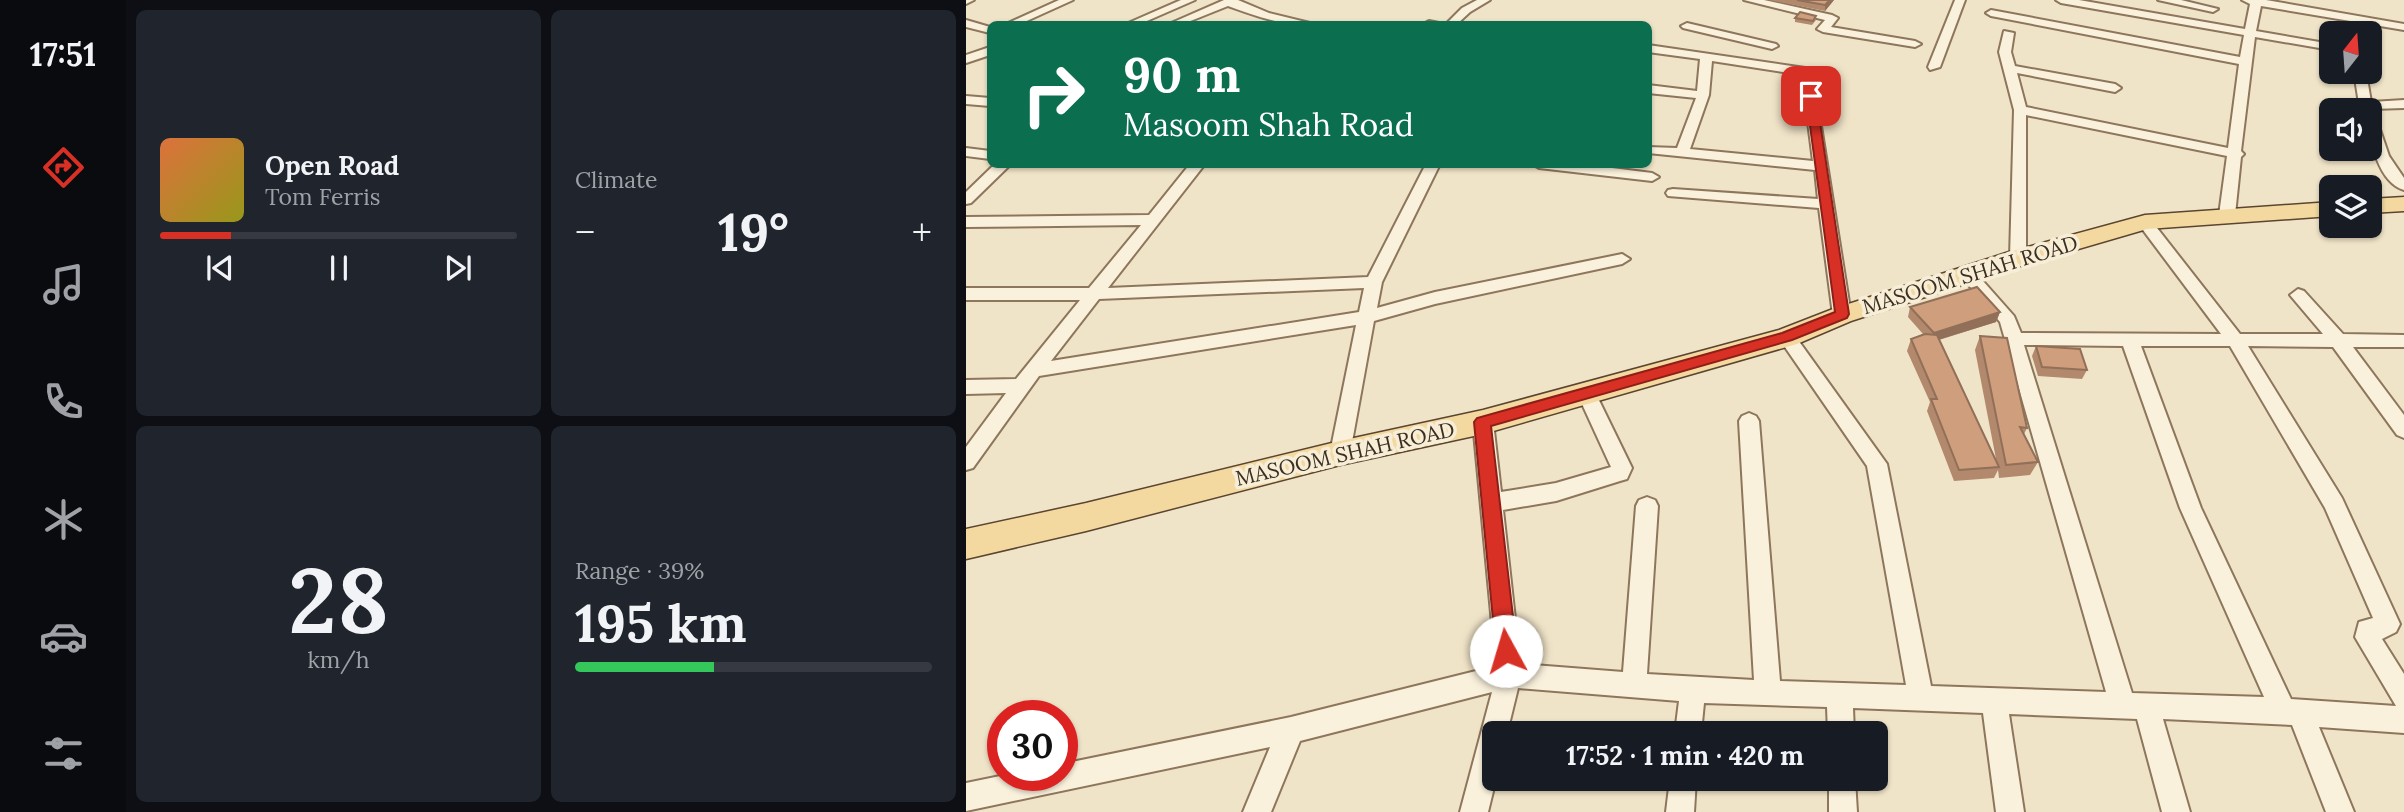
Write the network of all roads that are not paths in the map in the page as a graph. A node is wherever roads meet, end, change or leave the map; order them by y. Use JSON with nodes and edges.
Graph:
{"nodes":[{"id":1,"x":1068,"y":0,"type":"edge"},
{"id":2,"x":1190,"y":0,"type":"edge"},
{"id":3,"x":1485,"y":0,"type":"edge"},
{"id":4,"x":1749,"y":0,"type":"edge"},
{"id":5,"x":1960,"y":0,"type":"edge"},
{"id":6,"x":2061,"y":0,"type":"edge"},
{"id":7,"x":2163,"y":0,"type":"edge"},
{"id":8,"x":1230,"y":1,"type":"edge"},
{"id":9,"x":2252,"y":1,"type":"edge"},
{"id":10,"x":2214,"y":5,"type":"edge"},
{"id":11,"x":1991,"y":13,"type":"dead end"},
{"id":12,"x":2351,"y":18,"type":"junction"},
{"id":13,"x":1019,"y":21,"type":"edge"},
{"id":14,"x":1139,"y":21,"type":"edge"},
{"id":15,"x":1182,"y":21,"type":"edge"},
{"id":16,"x":1292,"y":21,"type":"edge"},
{"id":17,"x":1454,"y":21,"type":"edge"},
{"id":18,"x":2351,"y":21,"type":"edge"},
{"id":19,"x":966,"y":23,"type":"edge"},
{"id":20,"x":1687,"y":26,"type":"dead end"},
{"id":21,"x":2210,"y":26,"type":"junction"},
{"id":22,"x":2404,"y":27,"type":"edge"},
{"id":23,"x":987,"y":29,"type":"edge"},
{"id":24,"x":2008,"y":33,"type":"dead end"},
{"id":25,"x":2249,"y":33,"type":"junction"},
{"id":26,"x":1728,"y":36,"type":"junction"},
{"id":27,"x":1915,"y":44,"type":"dead end"},
{"id":28,"x":2319,"y":45,"type":"edge"},
{"id":29,"x":1772,"y":46,"type":"dead end"},
{"id":30,"x":1652,"y":49,"type":"edge"},
{"id":31,"x":987,"y":52,"type":"edge"},
{"id":32,"x":1704,"y":56,"type":"junction"},
{"id":33,"x":966,"y":59,"type":"edge"},
{"id":34,"x":2245,"y":62,"type":"junction"},
{"id":35,"x":1934,"y":67,"type":"dead end"},
{"id":36,"x":2008,"y":68,"type":"junction"},
{"id":37,"x":2115,"y":88,"type":"dead end"},
{"id":38,"x":1652,"y":89,"type":"edge"},
{"id":39,"x":1703,"y":95,"type":"junction"},
{"id":40,"x":966,"y":100,"type":"edge"},
{"id":41,"x":987,"y":102,"type":"edge"},
{"id":42,"x":2404,"y":104,"type":"edge"},
{"id":43,"x":2382,"y":106,"type":"edge"},
{"id":44,"x":2020,"y":110,"type":"junction"},
{"id":45,"x":1653,"y":150,"type":"dead end"},
{"id":46,"x":966,"y":152,"type":"edge"},
{"id":47,"x":1682,"y":153,"type":"junction"},
{"id":48,"x":2236,"y":154,"type":"junction"},
{"id":49,"x":987,"y":155,"type":"edge"},
{"id":50,"x":2382,"y":155,"type":"edge"},
{"id":51,"x":1821,"y":166,"type":"junction"},
{"id":52,"x":1000,"y":168,"type":"edge"},
{"id":53,"x":1195,"y":168,"type":"edge"},
{"id":54,"x":1431,"y":168,"type":"edge"},
{"id":55,"x":1582,"y":168,"type":"edge"},
{"id":56,"x":1652,"y":177,"type":"dead end"},
{"id":57,"x":2404,"y":186,"type":"edge"},
{"id":58,"x":1673,"y":193,"type":"dead end"},
{"id":59,"x":966,"y":200,"type":"edge"},
{"id":60,"x":1827,"y":204,"type":"junction"},
{"id":61,"x":2404,"y":204,"type":"edge"},
{"id":62,"x":2382,"y":205,"type":"edge"},
{"id":63,"x":2319,"y":210,"type":"edge"},
{"id":64,"x":2227,"y":215,"type":"junction"},
{"id":65,"x":1153,"y":220,"type":"junction"},
{"id":66,"x":966,"y":222,"type":"edge"},
{"id":67,"x":2145,"y":222,"type":"junction"},
{"id":68,"x":2018,"y":258,"type":"junction"},
{"id":69,"x":1622,"y":259,"type":"dead end"},
{"id":70,"x":1969,"y":276,"type":"junction"},
{"id":71,"x":1374,"y":282,"type":"junction"},
{"id":72,"x":966,"y":294,"type":"edge"},
{"id":73,"x":1094,"y":294,"type":"junction"},
{"id":74,"x":2298,"y":295,"type":"dead end"},
{"id":75,"x":1842,"y":314,"type":"junction"},
{"id":76,"x":1366,"y":317,"type":"junction"},
{"id":77,"x":1787,"y":337,"type":"junction"},
{"id":78,"x":2015,"y":339,"type":"junction"},
{"id":79,"x":2130,"y":340,"type":"junction"},
{"id":80,"x":2337,"y":340,"type":"junction"},
{"id":81,"x":2236,"y":341,"type":"junction"},
{"id":82,"x":2404,"y":341,"type":"edge"},
{"id":83,"x":1033,"y":370,"type":"junction"},
{"id":84,"x":1021,"y":386,"type":"junction"},
{"id":85,"x":966,"y":387,"type":"edge"},
{"id":86,"x":1586,"y":393,"type":"junction"},
{"id":87,"x":1749,"y":421,"type":"dead end"},
{"id":88,"x":1483,"y":422,"type":"junction"},
{"id":89,"x":2404,"y":430,"type":"edge"},
{"id":90,"x":1340,"y":453,"type":"junction"},
{"id":91,"x":966,"y":461,"type":"edge"},
{"id":92,"x":1491,"y":503,"type":"junction"},
{"id":93,"x":1647,"y":506,"type":"dead end"},
{"id":94,"x":966,"y":544,"type":"edge"},
{"id":95,"x":1509,"y":675,"type":"junction"},
{"id":96,"x":1633,"y":686,"type":"junction"},
{"id":97,"x":1693,"y":690,"type":"junction"},
{"id":98,"x":1768,"y":694,"type":"junction"},
{"id":99,"x":1840,"y":697,"type":"junction"},
{"id":100,"x":1921,"y":697,"type":"junction"},
{"id":101,"x":2404,"y":697,"type":"edge"},
{"id":102,"x":1994,"y":701,"type":"junction"},
{"id":103,"x":2135,"y":706,"type":"junction"},
{"id":104,"x":2292,"y":712,"type":"junction"},
{"id":105,"x":2404,"y":720,"type":"edge"},
{"id":106,"x":1689,"y":721,"type":"edge"},
{"id":107,"x":1841,"y":721,"type":"edge"},
{"id":108,"x":1291,"y":730,"type":"junction"},
{"id":109,"x":1682,"y":791,"type":"edge"},
{"id":110,"x":1842,"y":791,"type":"edge"},
{"id":111,"x":966,"y":797,"type":"edge"},
{"id":112,"x":1257,"y":812,"type":"edge"},
{"id":113,"x":1474,"y":812,"type":"edge"},
{"id":114,"x":1680,"y":812,"type":"edge"},
{"id":115,"x":1843,"y":812,"type":"edge"},
{"id":116,"x":2010,"y":812,"type":"edge"},
{"id":117,"x":2176,"y":812,"type":"edge"},
{"id":118,"x":2340,"y":812,"type":"edge"}],
"edges":[{"from":1,"to":13,"type":"street"},
{"from":2,"to":14,"type":"street"},
{"from":3,"to":17,"type":"street"},
{"from":4,"to":27,"type":"street"},
{"from":5,"to":35,"type":"street"},
{"from":6,"to":21,"type":"street"},
{"from":7,"to":10,"type":"street"},
{"from":8,"to":15,"type":"street"},
{"from":8,"to":16,"type":"street"},
{"from":9,"to":12,"type":"street"},
{"from":9,"to":25,"type":"street"},
{"from":10,"to":21,"type":"street"},
{"from":11,"to":34,"type":"street"},
{"from":12,"to":18,"type":"street"},
{"from":12,"to":22,"type":"street"},
{"from":19,"to":23,"type":"street"},
{"from":20,"to":26,"type":"street"},
{"from":21,"to":25,"type":"street"},
{"from":24,"to":36,"type":"street"},
{"from":25,"to":28,"type":"street"},
{"from":25,"to":34,"type":"street"},
{"from":26,"to":29,"type":"street"},
{"from":26,"to":32,"type":"street"},
{"from":30,"to":32,"type":"street"},
{"from":31,"to":33,"type":"street"},
{"from":32,"to":39,"type":"street"},
{"from":32,"to":51,"type":"street"},
{"from":34,"to":48,"type":"street"},
{"from":36,"to":37,"type":"street"},
{"from":36,"to":44,"type":"street"},
{"from":38,"to":39,"type":"street"},
{"from":39,"to":47,"type":"street"},
{"from":40,"to":41,"type":"street"},
{"from":42,"to":43,"type":"street"},
{"from":44,"to":48,"type":"street"},
{"from":44,"to":68,"type":"street"},
{"from":45,"to":47,"type":"street"},
{"from":46,"to":49,"type":"street"},
{"from":47,"to":51,"type":"street"},
{"from":48,"to":64,"type":"street"},
{"from":50,"to":57,"type":"street"},
{"from":51,"to":60,"type":"street"},
{"from":52,"to":59,"type":"street"},
{"from":53,"to":65,"type":"street"},
{"from":54,"to":71,"type":"street"},
{"from":55,"to":56,"type":"street"},
{"from":58,"to":60,"type":"street"},
{"from":60,"to":75,"type":"street"},
{"from":61,"to":62,"type":"main road"},
{"from":63,"to":64,"type":"main road","name":"MASOOM SHAH ROAD"},
{"from":64,"to":67,"type":"main road","name":"MASOOM SHAH ROAD"},
{"from":65,"to":66,"type":"street"},
{"from":65,"to":73,"type":"street"},
{"from":67,"to":68,"type":"main road","name":"MASOOM SHAH ROAD"},
{"from":67,"to":81,"type":"street"},
{"from":68,"to":70,"type":"main road","name":"MASOOM SHAH ROAD"},
{"from":69,"to":76,"type":"street"},
{"from":70,"to":75,"type":"main road","name":"MASOOM SHAH ROAD"},
{"from":70,"to":78,"type":"street"},
{"from":71,"to":73,"type":"street"},
{"from":71,"to":76,"type":"street"},
{"from":72,"to":73,"type":"street"},
{"from":73,"to":83,"type":"street"},
{"from":74,"to":80,"type":"street"},
{"from":75,"to":77,"type":"main road","name":"MASOOM SHAH ROAD"},
{"from":76,"to":83,"type":"street"},
{"from":76,"to":90,"type":"street"},
{"from":77,"to":86,"type":"main road","name":"MASOOM SHAH ROAD"},
{"from":77,"to":100,"type":"street"},
{"from":78,"to":79,"type":"street"},
{"from":78,"to":103,"type":"street"},
{"from":79,"to":81,"type":"street"},
{"from":79,"to":104,"type":"street"},
{"from":80,"to":81,"type":"street"},
{"from":80,"to":82,"type":"street"},
{"from":80,"to":89,"type":"street"},
{"from":81,"to":101,"type":"street"},
{"from":83,"to":84,"type":"street"},
{"from":84,"to":85,"type":"street"},
{"from":84,"to":91,"type":"street"},
{"from":86,"to":88,"type":"main road","name":"MASOOM SHAH ROAD"},
{"from":86,"to":92,"type":"street"},
{"from":87,"to":98,"type":"street"},
{"from":88,"to":90,"type":"main road","name":"MASOOM SHAH ROAD"},
{"from":88,"to":92,"type":"street"},
{"from":90,"to":94,"type":"main road","name":"MASOOM SHAH ROAD"},
{"from":92,"to":95,"type":"street"},
{"from":93,"to":96,"type":"street"},
{"from":95,"to":96,"type":"street"},
{"from":95,"to":108,"type":"street"},
{"from":95,"to":113,"type":"street"},
{"from":96,"to":97,"type":"street"},
{"from":97,"to":98,"type":"street"},
{"from":97,"to":106,"type":"street"},
{"from":98,"to":99,"type":"street"},
{"from":99,"to":100,"type":"street"},
{"from":99,"to":107,"type":"street"},
{"from":100,"to":102,"type":"street"},
{"from":102,"to":103,"type":"street"},
{"from":102,"to":116,"type":"street"},
{"from":103,"to":104,"type":"street"},
{"from":103,"to":117,"type":"street"},
{"from":104,"to":105,"type":"street"},
{"from":104,"to":118,"type":"street"},
{"from":108,"to":111,"type":"street"},
{"from":108,"to":112,"type":"street"},
{"from":109,"to":114,"type":"street"},
{"from":110,"to":115,"type":"street"}]}
